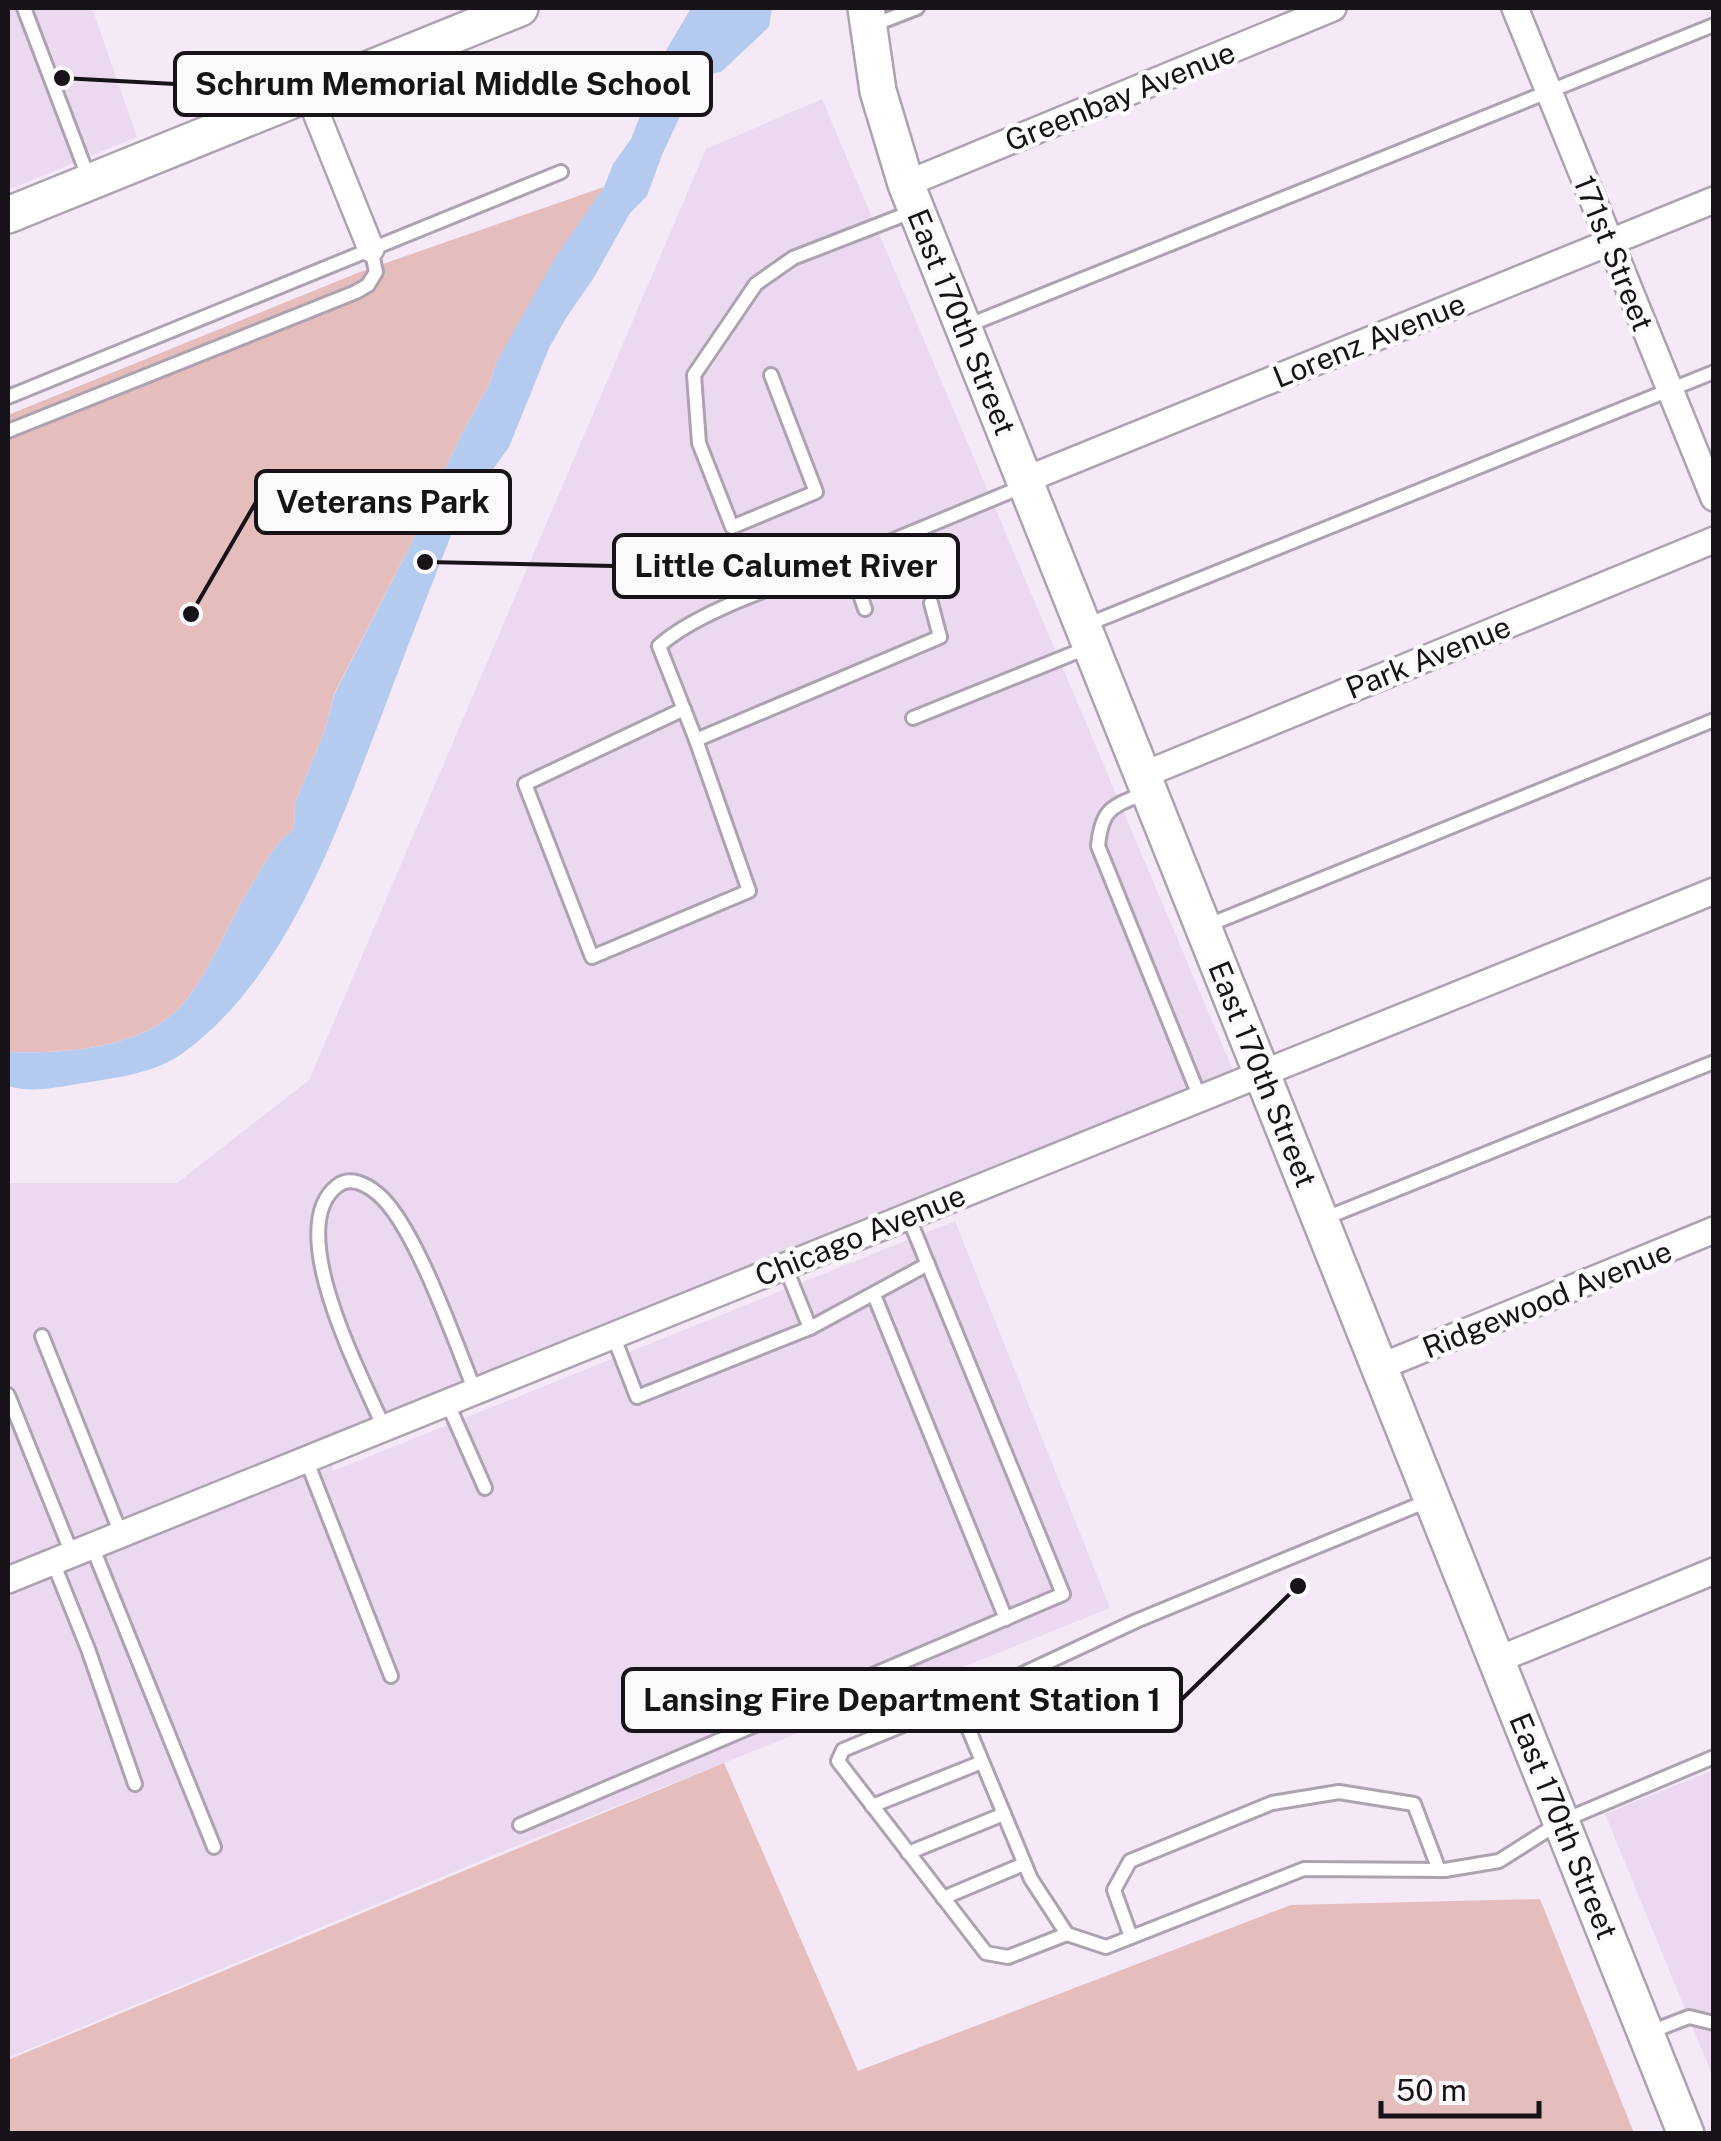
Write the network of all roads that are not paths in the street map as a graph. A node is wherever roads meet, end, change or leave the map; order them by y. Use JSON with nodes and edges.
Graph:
{"nodes":[{"id":1,"x":24,"y":8,"type":"edge"},
{"id":2,"x":520,"y":8,"type":"edge"},
{"id":3,"x":917,"y":8,"type":"edge"},
{"id":4,"x":1334,"y":8,"type":"edge"},
{"id":5,"x":1515,"y":8,"type":"edge"},
{"id":6,"x":867,"y":17,"type":"edge"},
{"id":7,"x":1714,"y":25,"type":"edge"},
{"id":8,"x":1549,"y":90,"type":"junction"},
{"id":9,"x":308,"y":93,"type":"junction"},
{"id":10,"x":561,"y":172,"type":"dead end"},
{"id":11,"x":90,"y":182,"type":"junction"},
{"id":12,"x":912,"y":197,"type":"junction"},
{"id":13,"x":1714,"y":200,"type":"edge"},
{"id":14,"x":8,"y":215,"type":"edge"},
{"id":15,"x":1610,"y":242,"type":"junction"},
{"id":16,"x":371,"y":250,"type":"junction"},
{"id":17,"x":964,"y":327,"type":"junction"},
{"id":18,"x":1714,"y":372,"type":"edge"},
{"id":19,"x":770,"y":375,"type":"dead end"},
{"id":20,"x":1670,"y":390,"type":"junction"},
{"id":21,"x":8,"y":397,"type":"edge"},
{"id":22,"x":8,"y":431,"type":"edge"},
{"id":23,"x":1026,"y":482,"type":"junction"},
{"id":24,"x":1714,"y":498,"type":"edge"},
{"id":25,"x":1714,"y":540,"type":"edge"},
{"id":26,"x":848,"y":558,"type":"junction"},
{"id":27,"x":931,"y":603,"type":"dead end"},
{"id":28,"x":866,"y":609,"type":"dead end"},
{"id":29,"x":1087,"y":636,"type":"junction"},
{"id":30,"x":684,"y":709,"type":"junction"},
{"id":31,"x":912,"y":718,"type":"dead end"},
{"id":32,"x":1714,"y":720,"type":"edge"},
{"id":33,"x":696,"y":740,"type":"junction"},
{"id":34,"x":1146,"y":783,"type":"junction"},
{"id":35,"x":1714,"y":891,"type":"edge"},
{"id":36,"x":1204,"y":926,"type":"junction"},
{"id":37,"x":1714,"y":1062,"type":"edge"},
{"id":38,"x":1262,"y":1073,"type":"junction"},
{"id":39,"x":1200,"y":1098,"type":"junction"},
{"id":40,"x":908,"y":1216,"type":"junction"},
{"id":41,"x":1321,"y":1220,"type":"junction"},
{"id":42,"x":1714,"y":1230,"type":"edge"},
{"id":43,"x":928,"y":1264,"type":"junction"},
{"id":44,"x":786,"y":1266,"type":"junction"},
{"id":45,"x":874,"y":1295,"type":"junction"},
{"id":46,"x":810,"y":1328,"type":"junction"},
{"id":47,"x":613,"y":1335,"type":"junction"},
{"id":48,"x":42,"y":1336,"type":"dead end"},
{"id":49,"x":1380,"y":1368,"type":"junction"},
{"id":50,"x":475,"y":1391,"type":"junction"},
{"id":51,"x":8,"y":1394,"type":"edge"},
{"id":52,"x":447,"y":1402,"type":"junction"},
{"id":53,"x":384,"y":1428,"type":"junction"},
{"id":54,"x":306,"y":1460,"type":"junction"},
{"id":55,"x":485,"y":1488,"type":"dead end"},
{"id":56,"x":1433,"y":1500,"type":"junction"},
{"id":57,"x":121,"y":1534,"type":"junction"},
{"id":58,"x":72,"y":1554,"type":"junction"},
{"id":59,"x":1714,"y":1571,"type":"edge"},
{"id":60,"x":8,"y":1580,"type":"edge"},
{"id":61,"x":1006,"y":1619,"type":"junction"},
{"id":62,"x":1497,"y":1660,"type":"junction"},
{"id":63,"x":392,"y":1676,"type":"dead end"},
{"id":64,"x":986,"y":1691,"type":"junction"},
{"id":65,"x":1714,"y":1757,"type":"edge"},
{"id":66,"x":982,"y":1762,"type":"junction"},
{"id":67,"x":135,"y":1784,"type":"dead end"},
{"id":68,"x":872,"y":1806,"type":"junction"},
{"id":69,"x":1004,"y":1814,"type":"junction"},
{"id":70,"x":1562,"y":1821,"type":"junction"},
{"id":71,"x":520,"y":1824,"type":"dead end"},
{"id":72,"x":214,"y":1847,"type":"dead end"},
{"id":73,"x":908,"y":1852,"type":"junction"},
{"id":74,"x":1024,"y":1864,"type":"junction"},
{"id":75,"x":1439,"y":1870,"type":"junction"},
{"id":76,"x":943,"y":1898,"type":"junction"},
{"id":77,"x":1067,"y":1934,"type":"junction"},
{"id":78,"x":1131,"y":1938,"type":"junction"},
{"id":79,"x":1714,"y":2024,"type":"edge"},
{"id":80,"x":1646,"y":2034,"type":"junction"},
{"id":81,"x":1686,"y":2134,"type":"edge"}],
"edges":[{"from":1,"to":11,"type":"lane"},
{"from":2,"to":9,"type":"street"},
{"from":3,"to":6,"type":"lane"},
{"from":4,"to":12,"type":"street","name":"Greenbay Avenue"},
{"from":5,"to":8,"type":"street","name":"171st Street"},
{"from":6,"to":12,"type":"street","name":"East 170th Street"},
{"from":7,"to":8,"type":"lane"},
{"from":8,"to":15,"type":"street","name":"171st Street"},
{"from":8,"to":17,"type":"lane"},
{"from":9,"to":11,"type":"street"},
{"from":9,"to":16,"type":"street"},
{"from":10,"to":16,"type":"lane"},
{"from":11,"to":14,"type":"street"},
{"from":12,"to":17,"type":"street","name":"East 170th Street"},
{"from":12,"to":19,"type":"lane"},
{"from":13,"to":15,"type":"street","name":"Lorenz Avenue"},
{"from":15,"to":20,"type":"street","name":"171st Street"},
{"from":15,"to":23,"type":"street","name":"Lorenz Avenue"},
{"from":16,"to":21,"type":"lane"},
{"from":16,"to":22,"type":"lane"},
{"from":17,"to":23,"type":"street","name":"East 170th Street"},
{"from":18,"to":20,"type":"lane"},
{"from":20,"to":24,"type":"street","name":"171st Street"},
{"from":20,"to":29,"type":"lane"},
{"from":23,"to":26,"type":"lane"},
{"from":23,"to":29,"type":"street","name":"East 170th Street"},
{"from":25,"to":34,"type":"street","name":"Park Avenue"},
{"from":26,"to":28,"type":"lane"},
{"from":26,"to":30,"type":"lane"},
{"from":27,"to":33,"type":"lane"},
{"from":29,"to":31,"type":"lane"},
{"from":29,"to":34,"type":"street","name":"East 170th Street"},
{"from":30,"to":33,"type":"lane"},
{"from":30,"to":33,"type":"lane"},
{"from":32,"to":36,"type":"lane"},
{"from":34,"to":36,"type":"street","name":"East 170th Street"},
{"from":34,"to":39,"type":"lane"},
{"from":35,"to":38,"type":"street","name":"Chicago Avenue"},
{"from":36,"to":38,"type":"street","name":"East 170th Street"},
{"from":37,"to":41,"type":"lane"},
{"from":38,"to":39,"type":"street","name":"Chicago Avenue"},
{"from":38,"to":41,"type":"street","name":"East 170th Street"},
{"from":39,"to":40,"type":"street","name":"Chicago Avenue"},
{"from":40,"to":43,"type":"lane"},
{"from":40,"to":44,"type":"street","name":"Chicago Avenue"},
{"from":41,"to":49,"type":"street","name":"East 170th Street"},
{"from":42,"to":49,"type":"street","name":"Ridgewood Avenue"},
{"from":43,"to":45,"type":"lane"},
{"from":43,"to":61,"type":"lane"},
{"from":44,"to":46,"type":"lane"},
{"from":44,"to":47,"type":"street","name":"Chicago Avenue"},
{"from":45,"to":46,"type":"lane"},
{"from":45,"to":61,"type":"lane"},
{"from":46,"to":47,"type":"lane"},
{"from":47,"to":50,"type":"street","name":"Chicago Avenue"},
{"from":48,"to":57,"type":"lane"},
{"from":49,"to":56,"type":"street","name":"East 170th Street"},
{"from":50,"to":52,"type":"street","name":"Chicago Avenue"},
{"from":50,"to":53,"type":"lane"},
{"from":51,"to":58,"type":"lane"},
{"from":52,"to":53,"type":"street","name":"Chicago Avenue"},
{"from":52,"to":55,"type":"lane"},
{"from":53,"to":54,"type":"street","name":"Chicago Avenue"},
{"from":54,"to":57,"type":"street","name":"Chicago Avenue"},
{"from":54,"to":63,"type":"lane"},
{"from":56,"to":62,"type":"street","name":"East 170th Street"},
{"from":56,"to":64,"type":"lane"},
{"from":57,"to":58,"type":"street","name":"Chicago Avenue"},
{"from":58,"to":60,"type":"street","name":"Chicago Avenue"},
{"from":58,"to":67,"type":"lane"},
{"from":58,"to":72,"type":"lane"},
{"from":59,"to":62,"type":"street"},
{"from":61,"to":71,"type":"lane"},
{"from":62,"to":70,"type":"street","name":"East 170th Street"},
{"from":64,"to":66,"type":"lane"},
{"from":64,"to":68,"type":"lane"},
{"from":65,"to":70,"type":"lane"},
{"from":66,"to":68,"type":"lane"},
{"from":66,"to":69,"type":"lane"},
{"from":68,"to":73,"type":"lane"},
{"from":69,"to":73,"type":"lane"},
{"from":69,"to":74,"type":"lane"},
{"from":70,"to":75,"type":"lane"},
{"from":70,"to":80,"type":"street","name":"East 170th Street"},
{"from":73,"to":76,"type":"lane"},
{"from":74,"to":76,"type":"lane"},
{"from":74,"to":77,"type":"lane"},
{"from":75,"to":78,"type":"lane"},
{"from":75,"to":78,"type":"lane"},
{"from":76,"to":77,"type":"lane"},
{"from":77,"to":78,"type":"lane"},
{"from":79,"to":80,"type":"lane"},
{"from":80,"to":81,"type":"street","name":"East 170th Street"}]}
